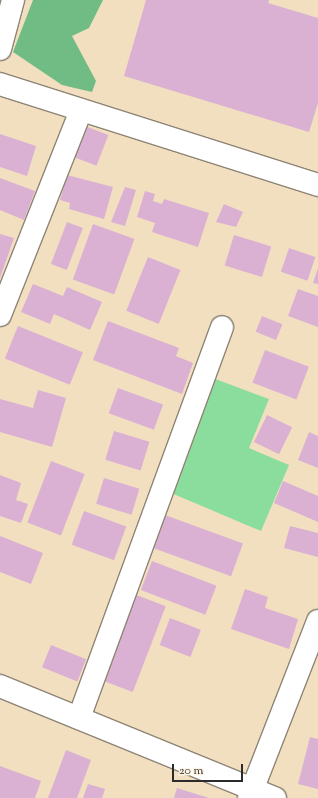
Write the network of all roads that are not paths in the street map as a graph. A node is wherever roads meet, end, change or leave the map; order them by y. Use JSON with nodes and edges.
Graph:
{"nodes":[{"id":1,"x":13,"y":0,"type":"edge"},
{"id":2,"x":0,"y":50,"type":"edge"},
{"id":3,"x":0,"y":84,"type":"edge"},
{"id":4,"x":81,"y":110,"type":"junction"},
{"id":5,"x":318,"y":186,"type":"edge"},
{"id":6,"x":0,"y":316,"type":"edge"},
{"id":7,"x":222,"y":327,"type":"dead end"},
{"id":8,"x":318,"y":621,"type":"edge"},
{"id":9,"x":0,"y":686,"type":"edge"},
{"id":10,"x":79,"y":718,"type":"junction"},
{"id":11,"x":251,"y":793,"type":"edge"},
{"id":12,"x":275,"y":798,"type":"edge"}],
"edges":[{"from":1,"to":2,"type":"street"},
{"from":3,"to":4,"type":"street"},
{"from":4,"to":5,"type":"street"},
{"from":4,"to":6,"type":"street"},
{"from":7,"to":10,"type":"street"},
{"from":8,"to":11,"type":"street"},
{"from":9,"to":10,"type":"street"},
{"from":10,"to":11,"type":"street"},
{"from":11,"to":12,"type":"street"}]}
